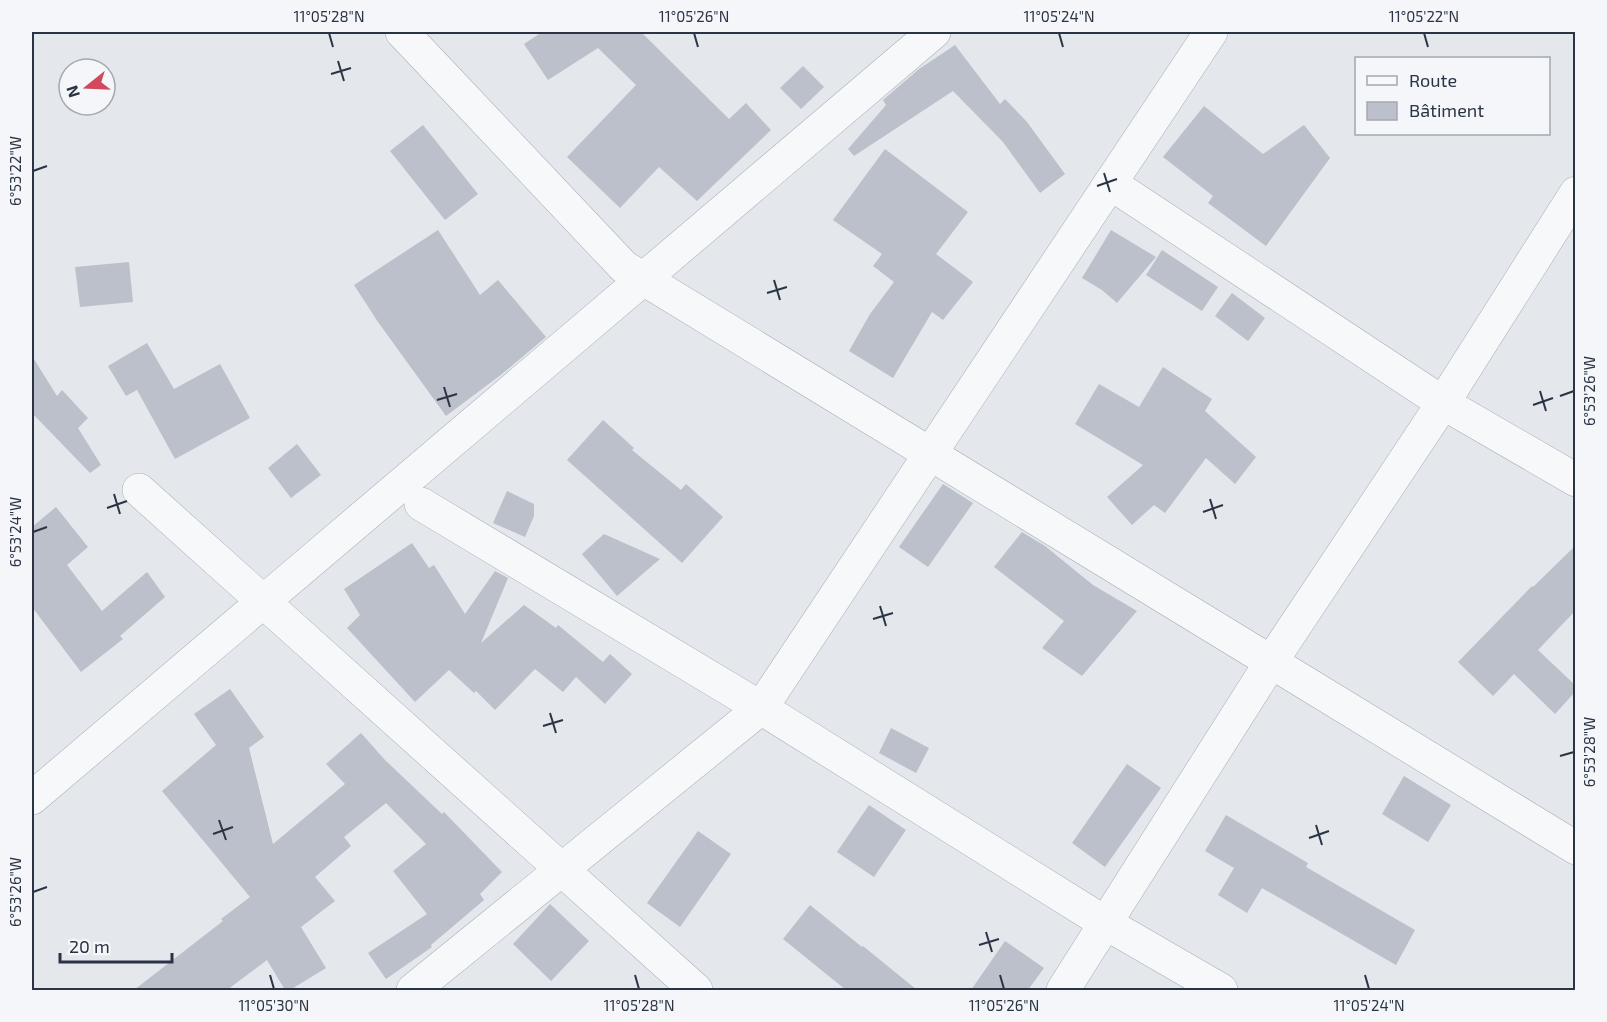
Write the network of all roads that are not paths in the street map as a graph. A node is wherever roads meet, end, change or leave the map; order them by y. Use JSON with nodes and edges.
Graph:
{"nodes":[{"id":1,"x":402,"y":32,"type":"edge"},
{"id":2,"x":934,"y":32,"type":"edge"},
{"id":3,"x":1211,"y":32,"type":"edge"},
{"id":4,"x":1110,"y":183,"type":"junction"},
{"id":5,"x":1575,"y":193,"type":"edge"},
{"id":6,"x":644,"y":279,"type":"junction"},
{"id":7,"x":1443,"y":403,"type":"junction"},
{"id":8,"x":930,"y":454,"type":"junction"},
{"id":9,"x":1575,"y":480,"type":"edge"},
{"id":10,"x":140,"y":490,"type":"dead end"},
{"id":11,"x":421,"y":504,"type":"dead end"},
{"id":12,"x":263,"y":602,"type":"junction"},
{"id":13,"x":1271,"y":662,"type":"junction"},
{"id":14,"x":761,"y":708,"type":"junction"},
{"id":15,"x":32,"y":798,"type":"edge"},
{"id":16,"x":1575,"y":848,"type":"edge"},
{"id":17,"x":562,"y":870,"type":"junction"},
{"id":18,"x":1107,"y":924,"type":"junction"},
{"id":19,"x":413,"y":990,"type":"edge"},
{"id":20,"x":696,"y":990,"type":"edge"},
{"id":21,"x":1064,"y":990,"type":"edge"},
{"id":22,"x":1221,"y":990,"type":"edge"}],
"edges":[{"from":1,"to":6,"type":"street"},
{"from":2,"to":6,"type":"street"},
{"from":3,"to":4,"type":"street"},
{"from":4,"to":7,"type":"street"},
{"from":4,"to":8,"type":"street"},
{"from":5,"to":7,"type":"street"},
{"from":6,"to":8,"type":"street"},
{"from":6,"to":12,"type":"street"},
{"from":7,"to":9,"type":"street"},
{"from":7,"to":13,"type":"street"},
{"from":8,"to":13,"type":"street"},
{"from":8,"to":14,"type":"street"},
{"from":10,"to":12,"type":"street"},
{"from":11,"to":14,"type":"street"},
{"from":12,"to":15,"type":"street"},
{"from":12,"to":17,"type":"street"},
{"from":13,"to":16,"type":"street"},
{"from":13,"to":18,"type":"street"},
{"from":14,"to":17,"type":"street"},
{"from":14,"to":18,"type":"street"},
{"from":17,"to":19,"type":"street"},
{"from":17,"to":20,"type":"street"},
{"from":18,"to":21,"type":"street"},
{"from":18,"to":22,"type":"street"}]}
